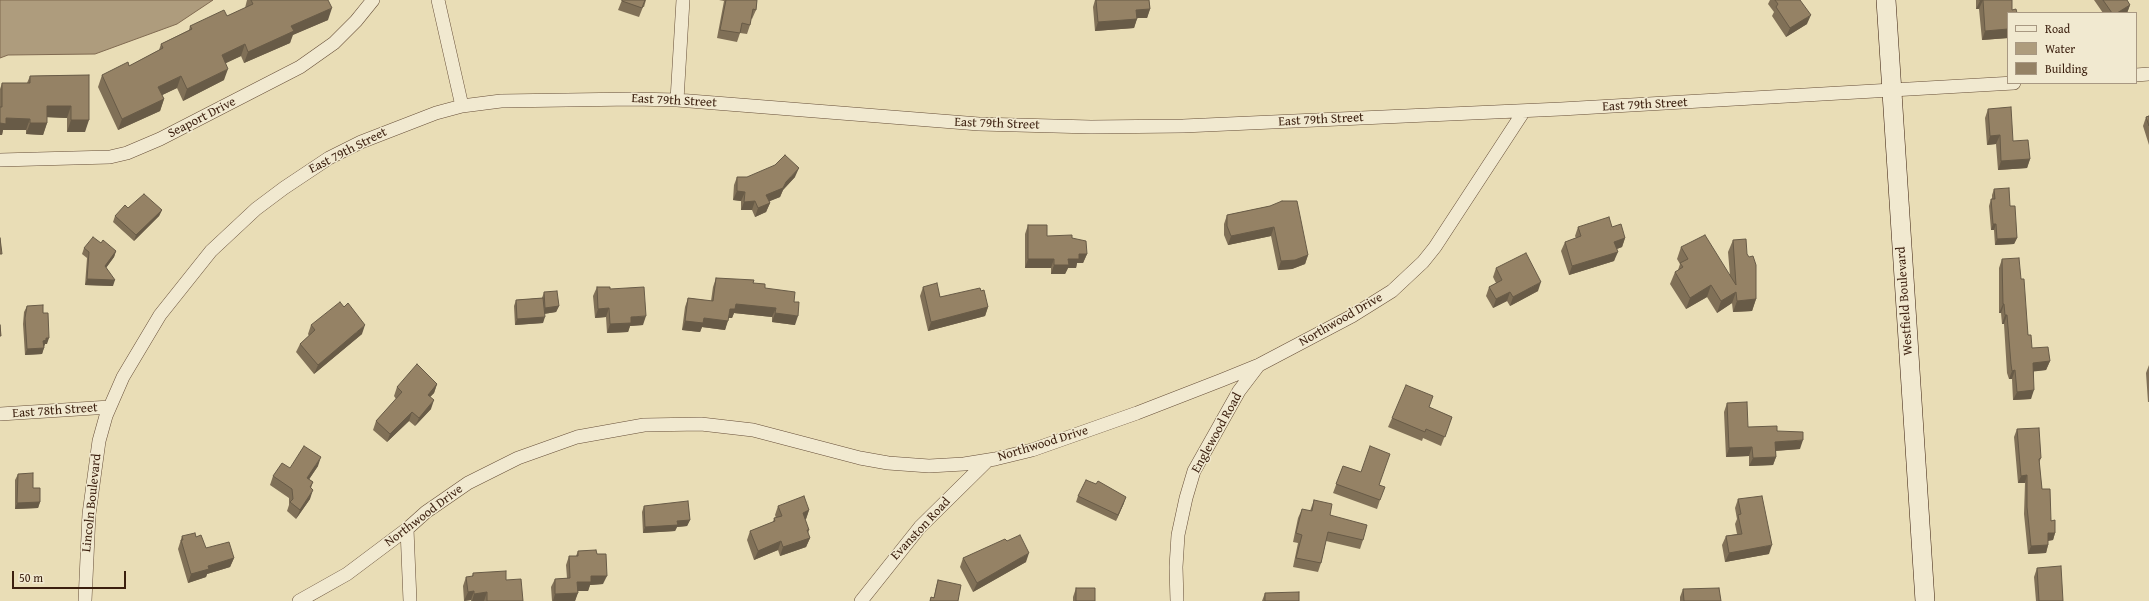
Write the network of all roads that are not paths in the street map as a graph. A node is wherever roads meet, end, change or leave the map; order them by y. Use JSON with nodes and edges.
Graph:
{"nodes":[{"id":1,"x":373,"y":0,"type":"edge"},
{"id":2,"x":438,"y":0,"type":"edge"},
{"id":3,"x":683,"y":0,"type":"edge"},
{"id":4,"x":1886,"y":0,"type":"edge"},
{"id":5,"x":2149,"y":74,"type":"edge"},
{"id":6,"x":2137,"y":75,"type":"edge"},
{"id":7,"x":2007,"y":83,"type":"edge"},
{"id":8,"x":1891,"y":91,"type":"junction"},
{"id":9,"x":677,"y":100,"type":"junction"},
{"id":10,"x":462,"y":106,"type":"junction"},
{"id":11,"x":1524,"y":111,"type":"junction"},
{"id":12,"x":0,"y":160,"type":"edge"},
{"id":13,"x":1259,"y":365,"type":"junction"},
{"id":14,"x":110,"y":407,"type":"junction"},
{"id":15,"x":0,"y":414,"type":"edge"},
{"id":16,"x":987,"y":461,"type":"junction"},
{"id":17,"x":407,"y":529,"type":"junction"},
{"id":18,"x":85,"y":601,"type":"edge"},
{"id":19,"x":298,"y":601,"type":"edge"},
{"id":20,"x":410,"y":601,"type":"edge"},
{"id":21,"x":861,"y":601,"type":"edge"},
{"id":22,"x":1177,"y":601,"type":"edge"},
{"id":23,"x":1925,"y":601,"type":"edge"}],
"edges":[{"from":1,"to":12,"type":"street","name":"Seaport Drive"},
{"from":2,"to":10,"type":"street"},
{"from":3,"to":9,"type":"street"},
{"from":4,"to":8,"type":"street","name":"Westfield Boulevard"},
{"from":5,"to":6,"type":"street"},
{"from":7,"to":8,"type":"street","name":"East 79th Street"},
{"from":8,"to":11,"type":"street","name":"East 79th Street"},
{"from":8,"to":23,"type":"street","name":"Westfield Boulevard"},
{"from":9,"to":10,"type":"street","name":"East 79th Street"},
{"from":9,"to":11,"type":"street","name":"East 79th Street"},
{"from":10,"to":14,"type":"street","name":"East 79th Street"},
{"from":11,"to":13,"type":"street","name":"Northwood Drive"},
{"from":13,"to":16,"type":"street","name":"Northwood Drive"},
{"from":13,"to":22,"type":"street","name":"Englewood Road"},
{"from":14,"to":15,"type":"street","name":"East 78th Street"},
{"from":14,"to":18,"type":"street","name":"Lincoln Boulevard"},
{"from":16,"to":17,"type":"street","name":"Northwood Drive"},
{"from":16,"to":21,"type":"street","name":"Evanston Road"},
{"from":17,"to":19,"type":"street","name":"Northwood Drive"},
{"from":17,"to":20,"type":"street"}]}
